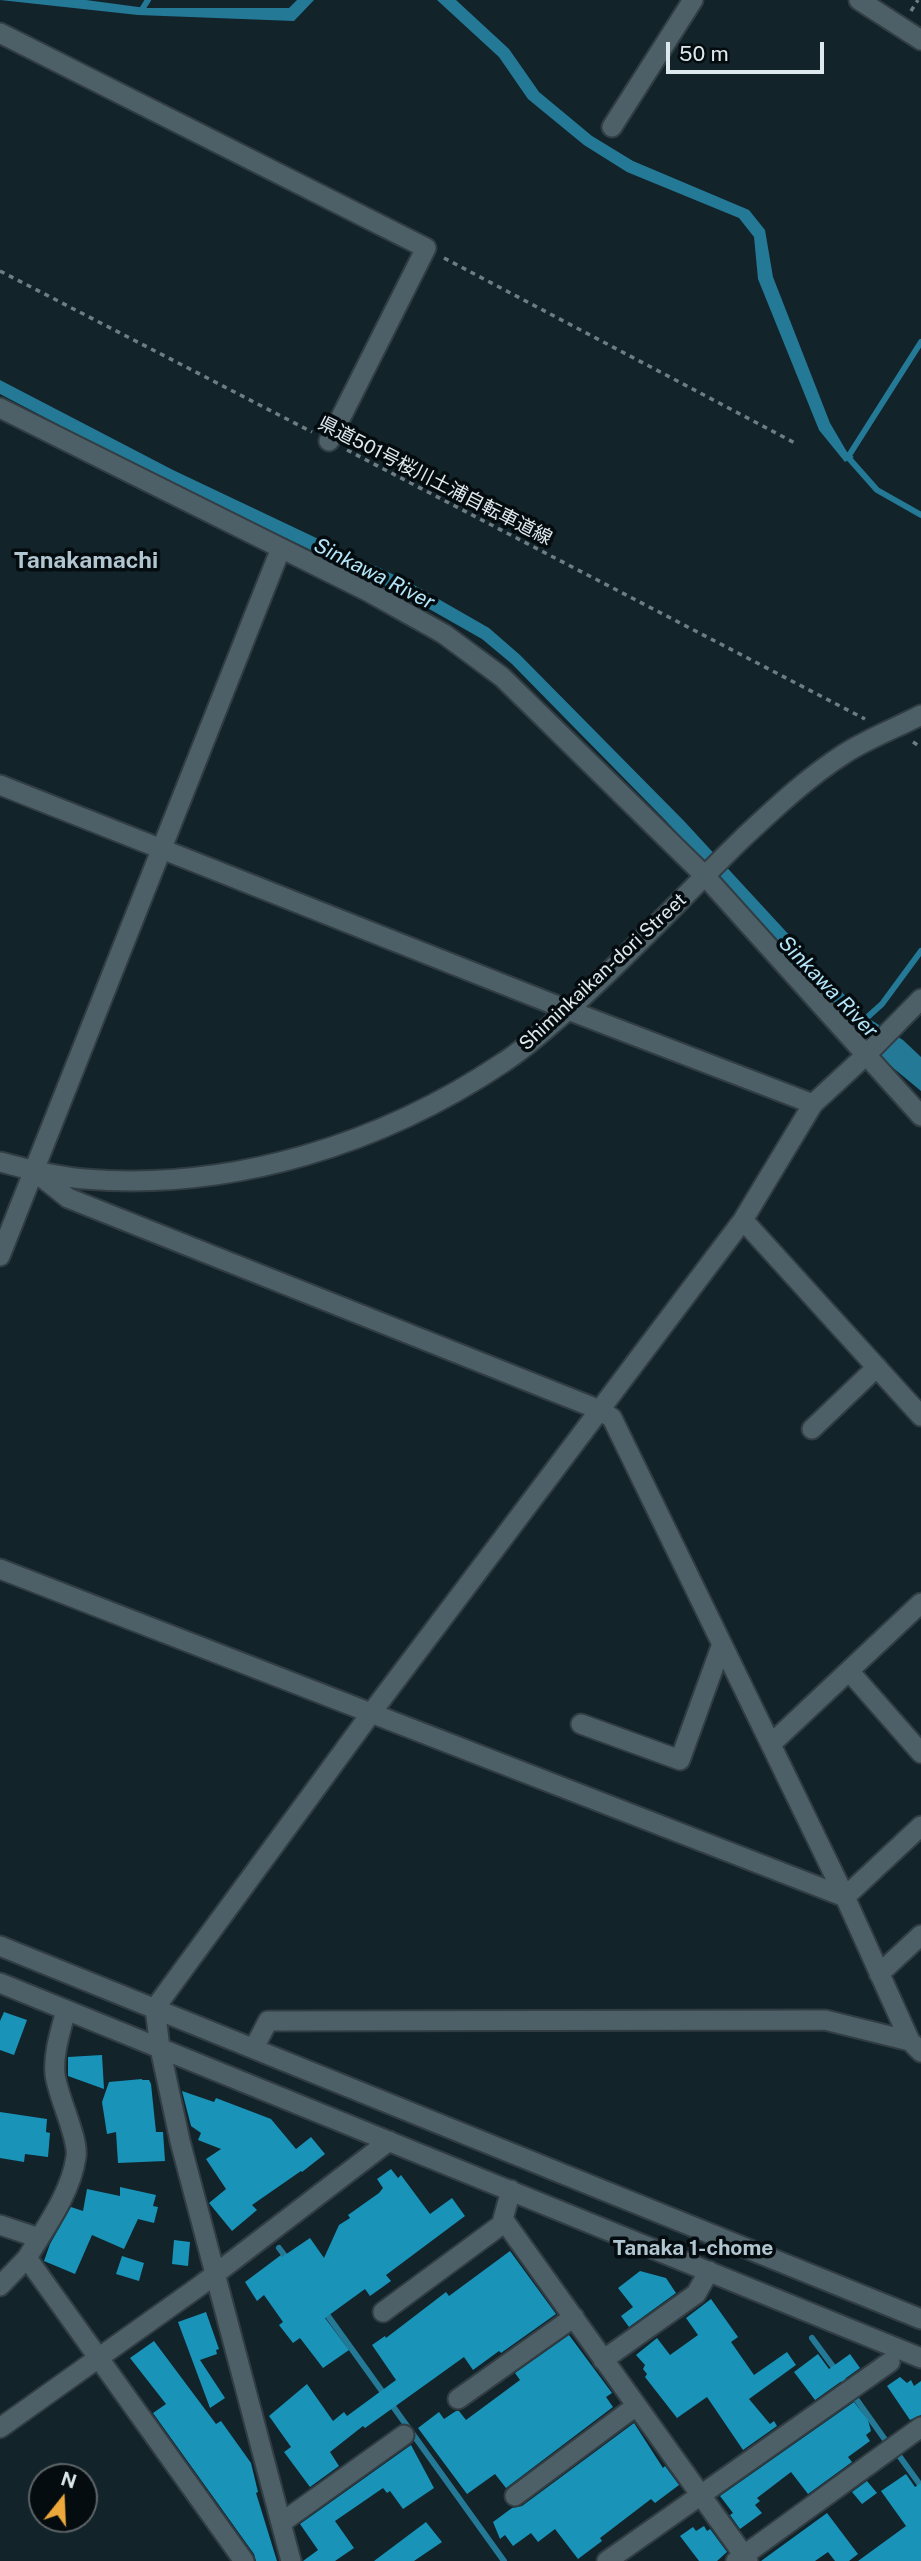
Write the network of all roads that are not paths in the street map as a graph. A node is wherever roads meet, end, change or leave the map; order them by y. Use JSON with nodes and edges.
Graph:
{"nodes":[{"id":1,"x":693,"y":0,"type":"edge"},
{"id":2,"x":859,"y":0,"type":"edge"},
{"id":3,"x":0,"y":33,"type":"edge"},
{"id":4,"x":921,"y":40,"type":"edge"},
{"id":5,"x":612,"y":127,"type":"dead end"},
{"id":6,"x":0,"y":408,"type":"edge"},
{"id":7,"x":329,"y":441,"type":"road end"},
{"id":8,"x":281,"y":548,"type":"junction"},
{"id":9,"x":921,"y":715,"type":"edge"},
{"id":10,"x":0,"y":785,"type":"edge"},
{"id":11,"x":161,"y":848,"type":"junction"},
{"id":12,"x":705,"y":876,"type":"junction"},
{"id":13,"x":919,"y":1005,"type":"edge"},
{"id":14,"x":568,"y":1010,"type":"junction"},
{"id":15,"x":869,"y":1052,"type":"junction"},
{"id":16,"x":813,"y":1104,"type":"junction"},
{"id":17,"x":921,"y":1116,"type":"edge"},
{"id":18,"x":0,"y":1162,"type":"edge"},
{"id":19,"x":34,"y":1171,"type":"junction"},
{"id":20,"x":743,"y":1220,"type":"junction"},
{"id":21,"x":0,"y":1256,"type":"edge"},
{"id":22,"x":877,"y":1367,"type":"junction"},
{"id":23,"x":600,"y":1410,"type":"junction"},
{"id":24,"x":921,"y":1416,"type":"edge"},
{"id":25,"x":811,"y":1429,"type":"dead end"},
{"id":26,"x":0,"y":1569,"type":"edge"},
{"id":27,"x":921,"y":1603,"type":"edge"},
{"id":28,"x":722,"y":1644,"type":"junction"},
{"id":29,"x":849,"y":1671,"type":"junction"},
{"id":30,"x":372,"y":1712,"type":"junction"},
{"id":31,"x":581,"y":1724,"type":"dead end"},
{"id":32,"x":771,"y":1744,"type":"junction"},
{"id":33,"x":921,"y":1753,"type":"edge"},
{"id":34,"x":921,"y":1826,"type":"edge"},
{"id":35,"x":845,"y":1897,"type":"junction"},
{"id":36,"x":921,"y":1935,"type":"edge"},
{"id":37,"x":0,"y":1946,"type":"edge"},
{"id":38,"x":879,"y":1974,"type":"junction"},
{"id":39,"x":0,"y":1983,"type":"edge"},
{"id":40,"x":155,"y":2008,"type":"junction"},
{"id":41,"x":66,"y":2010,"type":"junction"},
{"id":42,"x":915,"y":2047,"type":"edge"},
{"id":43,"x":160,"y":2048,"type":"junction"},
{"id":44,"x":254,"y":2048,"type":"junction"},
{"id":45,"x":389,"y":2141,"type":"junction"},
{"id":46,"x":511,"y":2190,"type":"junction"},
{"id":47,"x":505,"y":2222,"type":"junction"},
{"id":48,"x":0,"y":2225,"type":"edge"},
{"id":49,"x":39,"y":2238,"type":"junction"},
{"id":50,"x":27,"y":2258,"type":"junction"},
{"id":51,"x":709,"y":2271,"type":"junction"},
{"id":52,"x":216,"y":2273,"type":"junction"},
{"id":53,"x":0,"y":2286,"type":"edge"},
{"id":54,"x":383,"y":2312,"type":"dead end"},
{"id":55,"x":573,"y":2317,"type":"junction"},
{"id":56,"x":921,"y":2319,"type":"edge"},
{"id":57,"x":99,"y":2357,"type":"junction"},
{"id":58,"x":921,"y":2358,"type":"edge"},
{"id":59,"x":603,"y":2360,"type":"junction"},
{"id":60,"x":890,"y":2362,"type":"dead end"},
{"id":61,"x":458,"y":2399,"type":"dead end"},
{"id":62,"x":636,"y":2406,"type":"junction"},
{"id":63,"x":921,"y":2427,"type":"edge"},
{"id":64,"x":0,"y":2428,"type":"edge"},
{"id":65,"x":404,"y":2435,"type":"dead end"},
{"id":66,"x":700,"y":2494,"type":"junction"},
{"id":67,"x":515,"y":2496,"type":"dead end"},
{"id":68,"x":281,"y":2524,"type":"junction"},
{"id":69,"x":742,"y":2559,"type":"edge"},
{"id":70,"x":244,"y":2561,"type":"edge"},
{"id":71,"x":291,"y":2561,"type":"edge"},
{"id":72,"x":607,"y":2561,"type":"edge"}],
"edges":[{"from":1,"to":5,"type":"street"},
{"from":2,"to":4,"type":"street"},
{"from":3,"to":7,"type":"street"},
{"from":6,"to":8,"type":"street"},
{"from":8,"to":11,"type":"street"},
{"from":8,"to":12,"type":"street"},
{"from":9,"to":12,"type":"street","name":"Shiminkaikan-dori Street"},
{"from":10,"to":11,"type":"street"},
{"from":11,"to":14,"type":"street"},
{"from":11,"to":19,"type":"street"},
{"from":12,"to":14,"type":"street","name":"Shiminkaikan-dori Street"},
{"from":12,"to":15,"type":"street"},
{"from":13,"to":15,"type":"street"},
{"from":14,"to":16,"type":"street"},
{"from":14,"to":19,"type":"street","name":"Shiminkaikan-dori Street"},
{"from":15,"to":16,"type":"street"},
{"from":15,"to":17,"type":"street"},
{"from":16,"to":20,"type":"street"},
{"from":18,"to":19,"type":"street","name":"Shiminkaikan-dori Street"},
{"from":19,"to":21,"type":"street"},
{"from":19,"to":23,"type":"street"},
{"from":20,"to":22,"type":"street"},
{"from":20,"to":23,"type":"street"},
{"from":22,"to":24,"type":"street"},
{"from":22,"to":25,"type":"street"},
{"from":23,"to":28,"type":"street"},
{"from":23,"to":30,"type":"street"},
{"from":26,"to":30,"type":"street"},
{"from":27,"to":29,"type":"street"},
{"from":28,"to":31,"type":"street"},
{"from":28,"to":32,"type":"street"},
{"from":29,"to":32,"type":"street"},
{"from":29,"to":33,"type":"street"},
{"from":30,"to":35,"type":"street"},
{"from":30,"to":40,"type":"street"},
{"from":32,"to":35,"type":"street"},
{"from":34,"to":35,"type":"street"},
{"from":35,"to":38,"type":"street"},
{"from":36,"to":38,"type":"street"},
{"from":37,"to":40,"type":"street"},
{"from":38,"to":42,"type":"street"},
{"from":39,"to":41,"type":"street"},
{"from":40,"to":43,"type":"street"},
{"from":40,"to":44,"type":"street"},
{"from":41,"to":43,"type":"street"},
{"from":41,"to":49,"type":"street"},
{"from":42,"to":44,"type":"street"},
{"from":43,"to":45,"type":"street"},
{"from":43,"to":52,"type":"street"},
{"from":44,"to":56,"type":"street"},
{"from":45,"to":46,"type":"street"},
{"from":45,"to":52,"type":"street"},
{"from":46,"to":47,"type":"street"},
{"from":46,"to":51,"type":"street"},
{"from":47,"to":54,"type":"street"},
{"from":47,"to":55,"type":"street"},
{"from":48,"to":49,"type":"street"},
{"from":49,"to":50,"type":"street"},
{"from":50,"to":53,"type":"street"},
{"from":50,"to":57,"type":"street"},
{"from":51,"to":58,"type":"street"},
{"from":51,"to":59,"type":"street"},
{"from":52,"to":57,"type":"street"},
{"from":52,"to":68,"type":"street"},
{"from":55,"to":59,"type":"street"},
{"from":55,"to":61,"type":"street"},
{"from":57,"to":64,"type":"street"},
{"from":57,"to":70,"type":"street"},
{"from":59,"to":62,"type":"street"},
{"from":60,"to":66,"type":"street"},
{"from":62,"to":66,"type":"street"},
{"from":62,"to":67,"type":"street"},
{"from":63,"to":69,"type":"street"},
{"from":65,"to":68,"type":"street"},
{"from":66,"to":69,"type":"street"},
{"from":66,"to":72,"type":"street"},
{"from":68,"to":71,"type":"street"}]}
